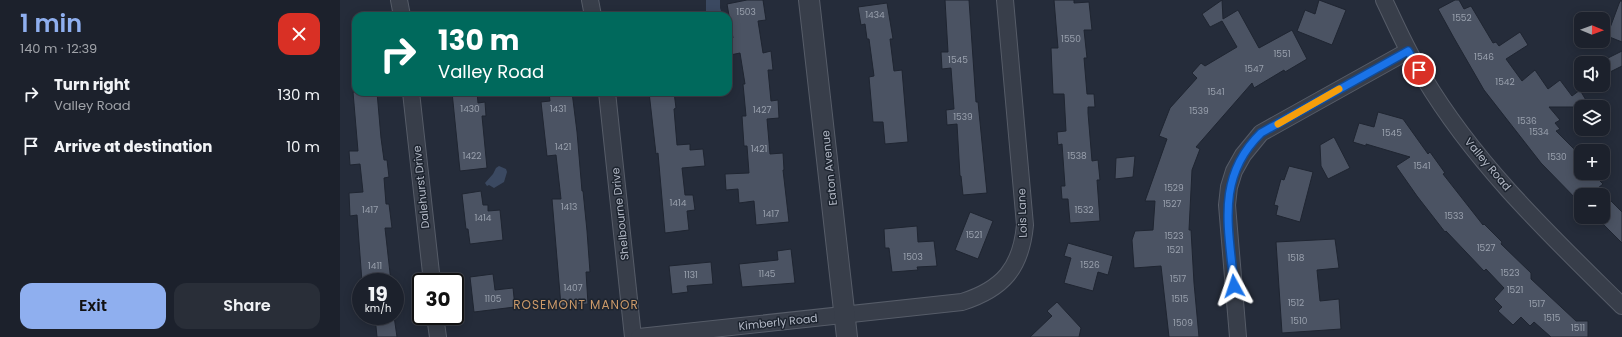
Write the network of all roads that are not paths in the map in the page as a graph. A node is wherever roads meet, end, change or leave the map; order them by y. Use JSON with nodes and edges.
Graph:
{"nodes":[{"id":1,"x":399,"y":0,"type":"edge"},
{"id":2,"x":590,"y":0,"type":"edge"},
{"id":3,"x":809,"y":0,"type":"edge"},
{"id":4,"x":1005,"y":0,"type":"edge"},
{"id":5,"x":1384,"y":0,"type":"edge"},
{"id":6,"x":401,"y":12,"type":"edge"},
{"id":7,"x":592,"y":12,"type":"edge"},
{"id":8,"x":1408,"y":51,"type":"junction"},
{"id":9,"x":411,"y":96,"type":"edge"},
{"id":10,"x":607,"y":96,"type":"edge"},
{"id":11,"x":431,"y":273,"type":"edge"},
{"id":12,"x":1622,"y":306,"type":"edge"},
{"id":13,"x":845,"y":314,"type":"junction"},
{"id":14,"x":436,"y":325,"type":"edge"},
{"id":15,"x":438,"y":337,"type":"edge"},
{"id":16,"x":633,"y":337,"type":"edge"},
{"id":17,"x":639,"y":337,"type":"edge"},
{"id":18,"x":847,"y":337,"type":"edge"},
{"id":19,"x":1238,"y":337,"type":"edge"}],
"edges":[{"from":1,"to":6,"type":"street"},
{"from":2,"to":7,"type":"street"},
{"from":3,"to":13,"type":"street","name":"Eaton Avenue"},
{"from":4,"to":13,"type":"street","name":"Lois Lane"},
{"from":5,"to":8,"type":"street","name":"Valley Road"},
{"from":8,"to":12,"type":"street","name":"Valley Road"},
{"from":8,"to":19,"type":"street"},
{"from":9,"to":11,"type":"street","name":"Dalehurst Drive"},
{"from":10,"to":16,"type":"street","name":"Shelbourne Drive"},
{"from":13,"to":17,"type":"street","name":"Kimberly Road"},
{"from":13,"to":18,"type":"street","name":"Eaton Avenue"},
{"from":14,"to":15,"type":"street"}]}
